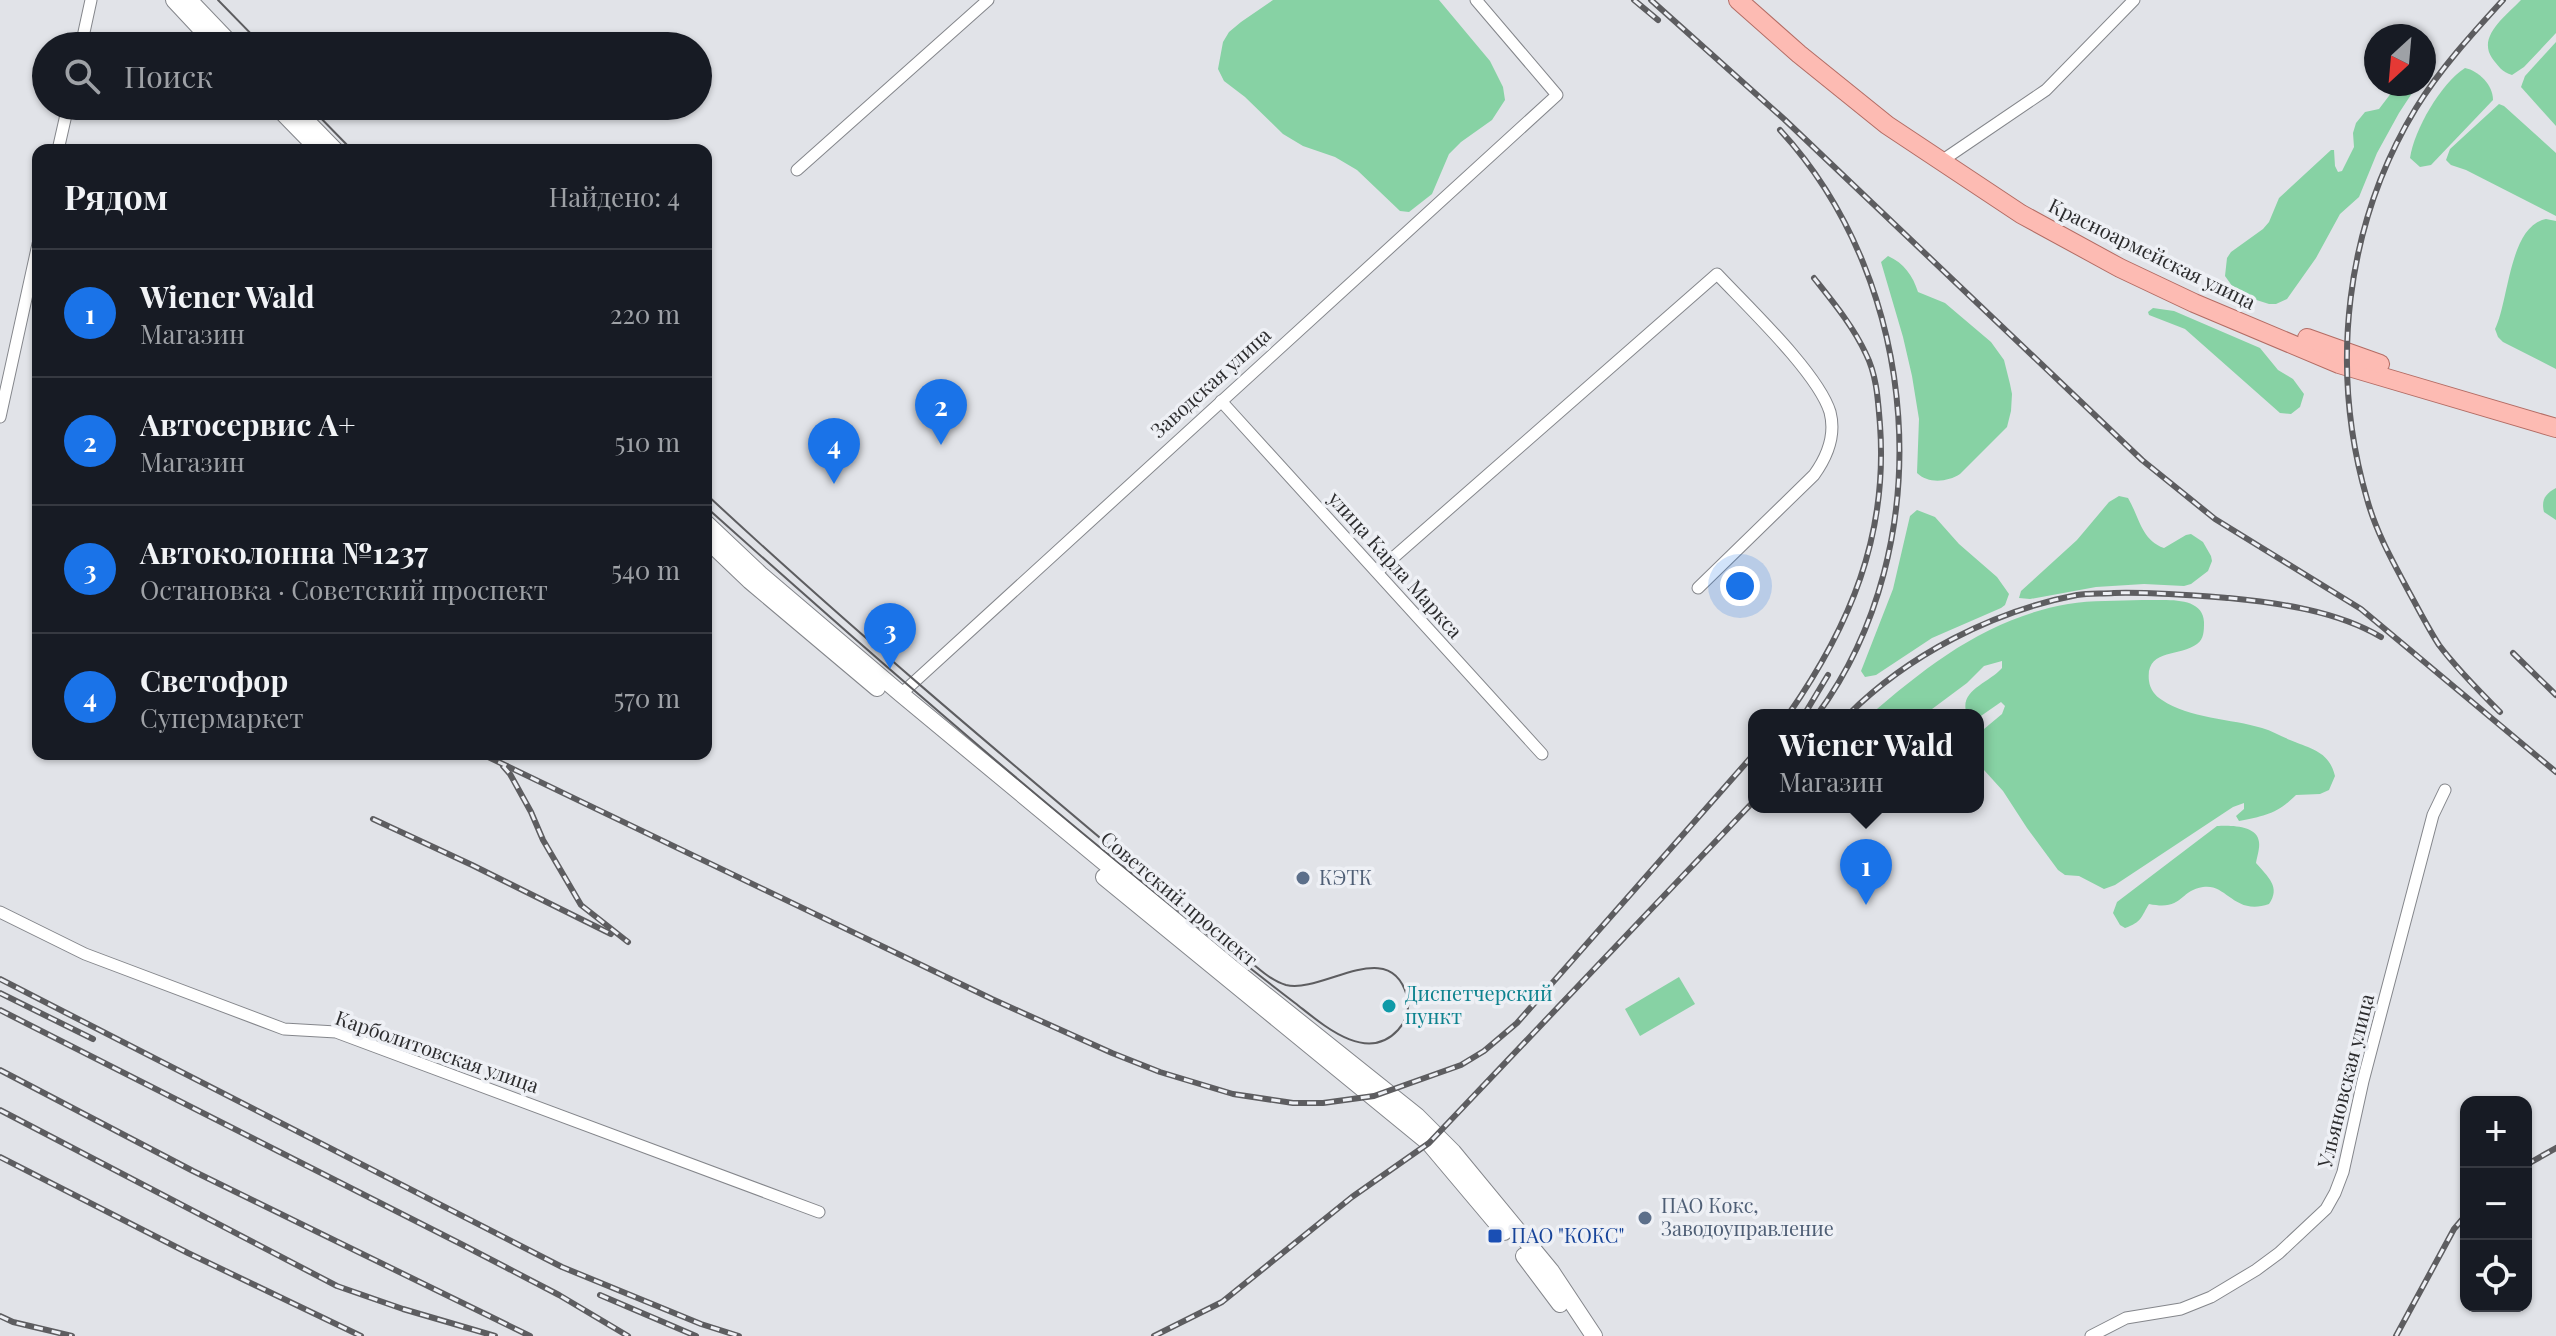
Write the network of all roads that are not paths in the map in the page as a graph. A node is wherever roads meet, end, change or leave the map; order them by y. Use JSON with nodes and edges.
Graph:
{"nodes":[{"id":1,"x":90,"y":0,"type":"edge"},
{"id":2,"x":174,"y":0,"type":"edge"},
{"id":3,"x":189,"y":0,"type":"edge"},
{"id":4,"x":988,"y":0,"type":"edge"},
{"id":5,"x":1476,"y":0,"type":"edge"},
{"id":6,"x":1738,"y":0,"type":"edge"},
{"id":7,"x":1756,"y":0,"type":"edge"},
{"id":8,"x":2134,"y":0,"type":"edge"},
{"id":9,"x":84,"y":32,"type":"edge"},
{"id":10,"x":204,"y":32,"type":"edge"},
{"id":11,"x":220,"y":32,"type":"edge"},
{"id":12,"x":65,"y":120,"type":"edge"},
{"id":13,"x":290,"y":120,"type":"edge"},
{"id":14,"x":306,"y":120,"type":"edge"},
{"id":15,"x":59,"y":144,"type":"edge"},
{"id":16,"x":313,"y":144,"type":"edge"},
{"id":17,"x":329,"y":144,"type":"edge"},
{"id":18,"x":1945,"y":159,"type":"junction"},
{"id":19,"x":797,"y":170,"type":"dead end"},
{"id":20,"x":32,"y":271,"type":"edge"},
{"id":21,"x":1221,"y":401,"type":"junction"},
{"id":22,"x":2556,"y":415,"type":"edge"},
{"id":23,"x":0,"y":417,"type":"edge"},
{"id":24,"x":2556,"y":428,"type":"edge"},
{"id":25,"x":712,"y":529,"type":"edge"},
{"id":26,"x":712,"y":545,"type":"edge"},
{"id":27,"x":1378,"y":571,"type":"junction"},
{"id":28,"x":1698,"y":588,"type":"dead end"},
{"id":29,"x":898,"y":698,"type":"junction"},
{"id":30,"x":1542,"y":754,"type":"dead end"},
{"id":31,"x":2445,"y":790,"type":"dead end"},
{"id":32,"x":0,"y":912,"type":"edge"},
{"id":33,"x":819,"y":1212,"type":"dead end"},
{"id":34,"x":1581,"y":1336,"type":"edge"},
{"id":35,"x":1594,"y":1336,"type":"edge"},
{"id":36,"x":2091,"y":1336,"type":"edge"}],
"edges":[{"from":1,"to":9,"type":"street"},
{"from":2,"to":10,"type":"main road"},
{"from":3,"to":11,"type":"main road"},
{"from":4,"to":19,"type":"street"},
{"from":5,"to":21,"type":"street","name":"Заводская улица"},
{"from":6,"to":18,"type":"main road","name":"Красноармейская улица"},
{"from":7,"to":18,"type":"main road","name":"Красноармейская улица"},
{"from":8,"to":18,"type":"street"},
{"from":12,"to":15,"type":"street"},
{"from":13,"to":16,"type":"main road"},
{"from":14,"to":17,"type":"main road"},
{"from":18,"to":22,"type":"main road","name":"Красноармейская улица"},
{"from":18,"to":24,"type":"main road","name":"Красноармейская улица"},
{"from":20,"to":23,"type":"street"},
{"from":21,"to":27,"type":"street","name":"улица Карла Маркса"},
{"from":21,"to":29,"type":"street","name":"Заводская улица"},
{"from":25,"to":29,"type":"main road","name":"Советский проспект"},
{"from":26,"to":29,"type":"main road","name":"Советский проспект"},
{"from":27,"to":28,"type":"street"},
{"from":27,"to":30,"type":"street","name":"улица Карла Маркса"},
{"from":29,"to":34,"type":"main road","name":"Советский проспект"},
{"from":29,"to":35,"type":"main road","name":"Советский проспект"},
{"from":31,"to":36,"type":"street","name":"Ульяновская улица"},
{"from":32,"to":33,"type":"street","name":"Карболитовская улица"}]}
